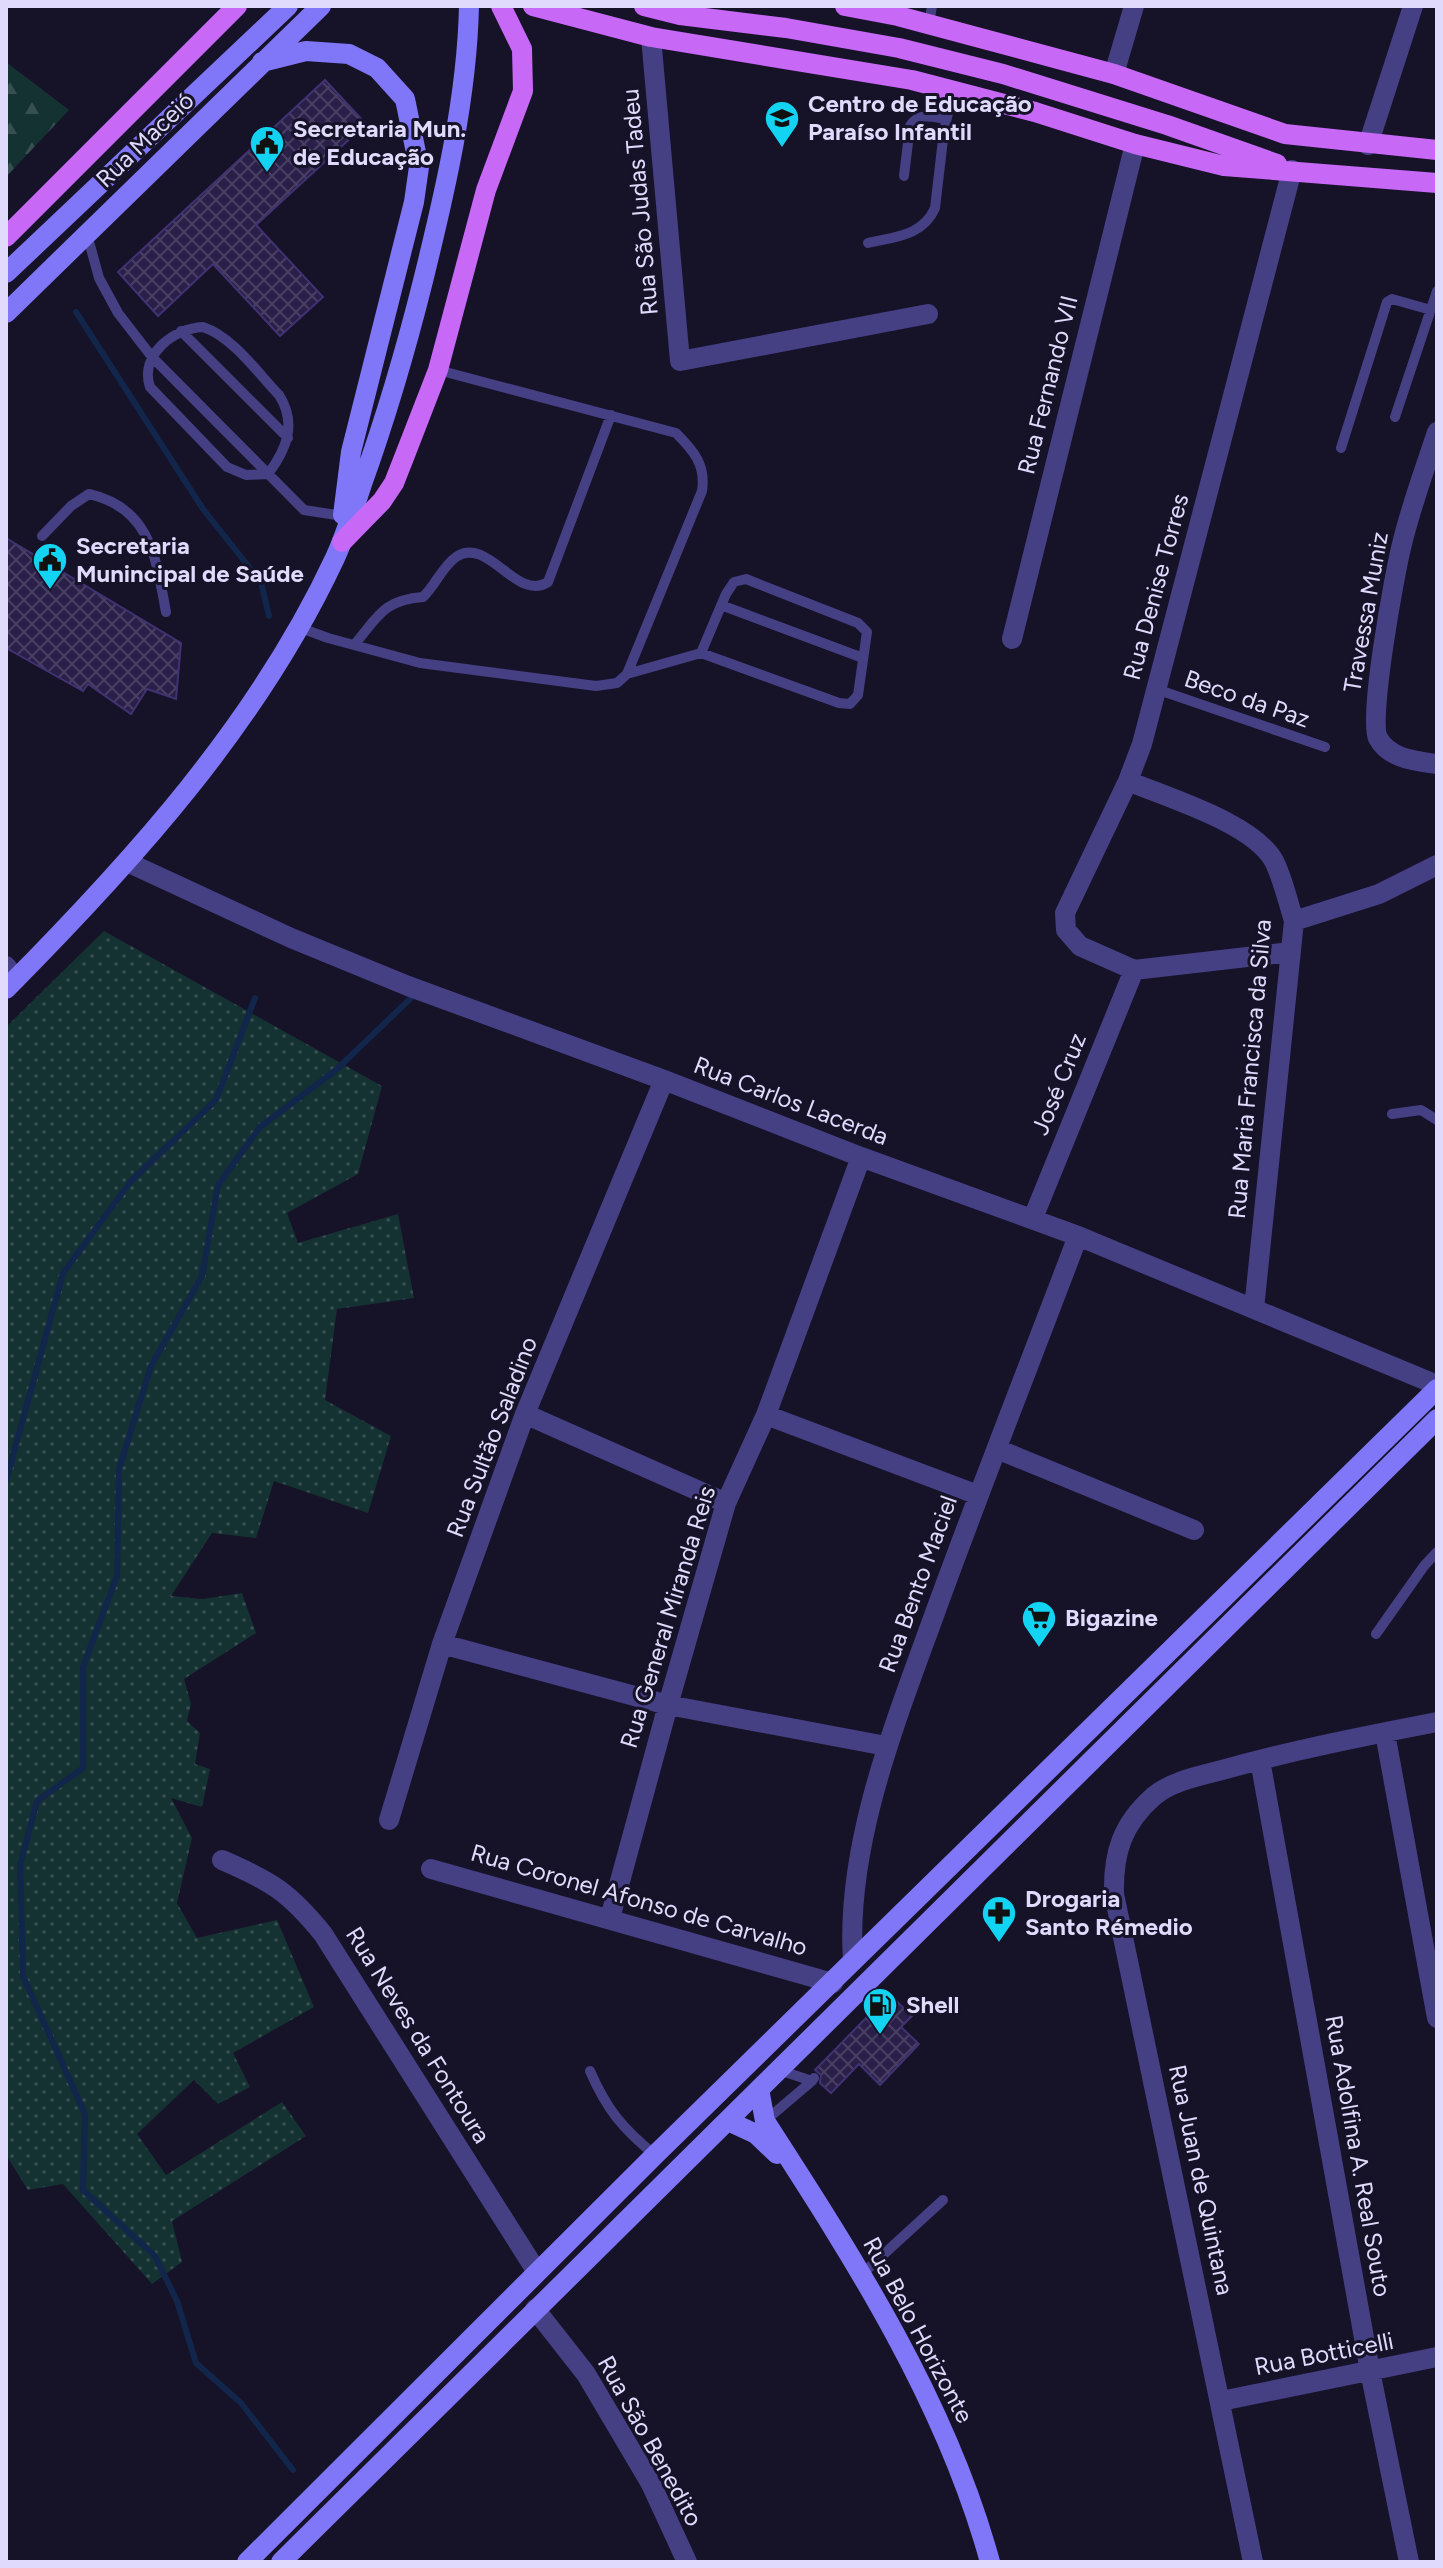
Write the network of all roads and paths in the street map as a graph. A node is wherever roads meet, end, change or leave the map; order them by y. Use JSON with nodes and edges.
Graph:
{"nodes":[{"id":1,"x":237,"y":6,"type":"edge"},
{"id":2,"x":288,"y":6,"type":"edge"},
{"id":3,"x":321,"y":6,"type":"edge"},
{"id":4,"x":469,"y":6,"type":"edge"},
{"id":5,"x":501,"y":6,"type":"edge"},
{"id":6,"x":533,"y":6,"type":"edge"},
{"id":7,"x":644,"y":6,"type":"edge"},
{"id":8,"x":845,"y":6,"type":"edge"},
{"id":9,"x":1134,"y":6,"type":"edge"},
{"id":10,"x":1413,"y":6,"type":"edge"},
{"id":11,"x":931,"y":15,"type":"edge"},
{"id":12,"x":651,"y":37,"type":"junction"},
{"id":13,"x":262,"y":62,"type":"junction"},
{"id":14,"x":1114,"y":74,"type":"junction"},
{"id":15,"x":953,"y":91,"type":"junction"},
{"id":16,"x":946,"y":119,"type":"junction"},
{"id":17,"x":1135,"y":144,"type":"junction"},
{"id":18,"x":1368,"y":145,"type":"junction"},
{"id":19,"x":1437,"y":150,"type":"edge"},
{"id":20,"x":1292,"y":170,"type":"junction"},
{"id":21,"x":904,"y":176,"type":"dead end"},
{"id":22,"x":1437,"y":183,"type":"edge"},
{"id":23,"x":6,"y":237,"type":"edge"},
{"id":24,"x":83,"y":237,"type":"junction"},
{"id":25,"x":868,"y":243,"type":"dead end"},
{"id":26,"x":6,"y":273,"type":"edge"},
{"id":27,"x":1437,"y":291,"type":"edge"},
{"id":28,"x":1431,"y":310,"type":"junction"},
{"id":29,"x":6,"y":313,"type":"edge"},
{"id":30,"x":928,"y":314,"type":"dead end"},
{"id":31,"x":181,"y":331,"type":"junction"},
{"id":32,"x":152,"y":357,"type":"junction"},
{"id":33,"x":438,"y":370,"type":"junction"},
{"id":34,"x":611,"y":415,"type":"junction"},
{"id":35,"x":1395,"y":417,"type":"dead end"},
{"id":36,"x":1437,"y":432,"type":"edge"},
{"id":37,"x":288,"y":438,"type":"junction"},
{"id":38,"x":1341,"y":448,"type":"dead end"},
{"id":39,"x":268,"y":474,"type":"junction"},
{"id":40,"x":343,"y":516,"type":"junction"},
{"id":41,"x":42,"y":536,"type":"dead end"},
{"id":42,"x":342,"y":542,"type":"junction"},
{"id":43,"x":721,"y":605,"type":"junction"},
{"id":44,"x":166,"y":612,"type":"dead end"},
{"id":45,"x":298,"y":627,"type":"junction"},
{"id":46,"x":1012,"y":639,"type":"dead end"},
{"id":47,"x":354,"y":645,"type":"junction"},
{"id":48,"x":701,"y":653,"type":"junction"},
{"id":49,"x":863,"y":658,"type":"junction"},
{"id":50,"x":627,"y":674,"type":"junction"},
{"id":51,"x":1156,"y":689,"type":"junction"},
{"id":52,"x":1325,"y":747,"type":"dead end"},
{"id":53,"x":1437,"y":764,"type":"edge"},
{"id":54,"x":1128,"y":781,"type":"junction"},
{"id":55,"x":127,"y":862,"type":"junction"},
{"id":56,"x":1437,"y":865,"type":"edge"},
{"id":57,"x":1294,"y":921,"type":"junction"},
{"id":58,"x":1291,"y":952,"type":"junction"},
{"id":59,"x":1134,"y":970,"type":"junction"},
{"id":60,"x":9,"y":978,"type":"edge"},
{"id":61,"x":664,"y":1080,"type":"junction"},
{"id":62,"x":1392,"y":1114,"type":"dead end"},
{"id":63,"x":1437,"y":1120,"type":"edge"},
{"id":64,"x":861,"y":1157,"type":"junction"},
{"id":65,"x":1033,"y":1218,"type":"junction"},
{"id":66,"x":1078,"y":1236,"type":"junction"},
{"id":67,"x":1254,"y":1309,"type":"junction"},
{"id":68,"x":1437,"y":1387,"type":"edge"},
{"id":69,"x":525,"y":1414,"type":"junction"},
{"id":70,"x":766,"y":1415,"type":"junction"},
{"id":71,"x":1437,"y":1419,"type":"edge"},
{"id":72,"x":997,"y":1449,"type":"junction"},
{"id":73,"x":978,"y":1495,"type":"junction"},
{"id":74,"x":726,"y":1503,"type":"junction"},
{"id":75,"x":1194,"y":1530,"type":"dead end"},
{"id":76,"x":1437,"y":1552,"type":"edge"},
{"id":77,"x":1376,"y":1634,"type":"dead end"},
{"id":78,"x":442,"y":1644,"type":"junction"},
{"id":79,"x":668,"y":1705,"type":"junction"},
{"id":80,"x":1106,"y":1715,"type":"junction"},
{"id":81,"x":1437,"y":1722,"type":"edge"},
{"id":82,"x":1122,"y":1731,"type":"junction"},
{"id":83,"x":1385,"y":1733,"type":"junction"},
{"id":84,"x":886,"y":1746,"type":"junction"},
{"id":85,"x":1260,"y":1760,"type":"junction"},
{"id":86,"x":389,"y":1820,"type":"dead end"},
{"id":87,"x":222,"y":1860,"type":"dead end"},
{"id":88,"x":431,"y":1869,"type":"dead end"},
{"id":89,"x":610,"y":1918,"type":"junction"},
{"id":90,"x":853,"y":1961,"type":"junction"},
{"id":91,"x":833,"y":1983,"type":"junction"},
{"id":92,"x":858,"y":1991,"type":"junction"},
{"id":93,"x":875,"y":2008,"type":"dead end"},
{"id":94,"x":1437,"y":2018,"type":"edge"},
{"id":95,"x":779,"y":2070,"type":"junction"},
{"id":96,"x":590,"y":2071,"type":"dead end"},
{"id":97,"x":759,"y":2089,"type":"junction"},
{"id":98,"x":728,"y":2121,"type":"junction"},
{"id":99,"x":765,"y":2121,"type":"junction"},
{"id":100,"x":655,"y":2155,"type":"junction"},
{"id":101,"x":800,"y":2176,"type":"junction"},
{"id":102,"x":943,"y":2200,"type":"dead end"},
{"id":103,"x":537,"y":2272,"type":"junction"},
{"id":104,"x":861,"y":2275,"type":"junction"},
{"id":105,"x":535,"y":2309,"type":"junction"},
{"id":106,"x":1437,"y":2357,"type":"edge"},
{"id":107,"x":1370,"y":2371,"type":"junction"},
{"id":108,"x":1221,"y":2401,"type":"junction"},
{"id":109,"x":247,"y":2562,"type":"edge"},
{"id":110,"x":281,"y":2562,"type":"edge"},
{"id":111,"x":687,"y":2562,"type":"edge"},
{"id":112,"x":990,"y":2562,"type":"edge"},
{"id":113,"x":1253,"y":2562,"type":"edge"},
{"id":114,"x":1409,"y":2562,"type":"edge"}],
"edges":[{"from":1,"to":23,"type":"main road"},
{"from":2,"to":26,"type":"main road","name":"Rua Maceió"},
{"from":3,"to":13,"type":"main road","name":"Rua Maceió"},
{"from":4,"to":42,"type":"main road"},
{"from":5,"to":33,"type":"main road"},
{"from":6,"to":12,"type":"main road"},
{"from":7,"to":20,"type":"main road"},
{"from":8,"to":11,"type":"main road"},
{"from":9,"to":14,"type":"street"},
{"from":10,"to":18,"type":"street"},
{"from":11,"to":14,"type":"main road"},
{"from":12,"to":15,"type":"main road"},
{"from":12,"to":30,"type":"street","name":"Rua São Judas Tadeu"},
{"from":13,"to":24,"type":"main road","name":"Rua Maceió"},
{"from":13,"to":40,"type":"main road"},
{"from":14,"to":18,"type":"main road"},
{"from":15,"to":16,"type":"lane"},
{"from":15,"to":17,"type":"main road"},
{"from":16,"to":21,"type":"lane"},
{"from":16,"to":25,"type":"lane"},
{"from":17,"to":20,"type":"main road"},
{"from":17,"to":46,"type":"street","name":"Rua Fernando VII"},
{"from":18,"to":19,"type":"main road"},
{"from":20,"to":22,"type":"main road"},
{"from":20,"to":51,"type":"street","name":"Rua Denise Torres"},
{"from":24,"to":29,"type":"main road","name":"Rua Maceió"},
{"from":24,"to":32,"type":"lane"},
{"from":27,"to":28,"type":"lane"},
{"from":28,"to":35,"type":"lane"},
{"from":28,"to":38,"type":"lane"},
{"from":31,"to":32,"type":"lane"},
{"from":31,"to":37,"type":"lane"},
{"from":31,"to":37,"type":"lane"},
{"from":32,"to":39,"type":"lane"},
{"from":32,"to":39,"type":"lane"},
{"from":33,"to":34,"type":"lane"},
{"from":33,"to":42,"type":"main road"},
{"from":34,"to":47,"type":"lane"},
{"from":34,"to":50,"type":"lane"},
{"from":36,"to":53,"type":"street","name":"Travessa Muniz"},
{"from":37,"to":39,"type":"lane"},
{"from":39,"to":40,"type":"lane"},
{"from":40,"to":42,"type":"main road"},
{"from":41,"to":44,"type":"lane"},
{"from":42,"to":45,"type":"main road"},
{"from":43,"to":48,"type":"lane"},
{"from":43,"to":49,"type":"lane"},
{"from":43,"to":49,"type":"lane"},
{"from":45,"to":47,"type":"lane"},
{"from":45,"to":55,"type":"main road"},
{"from":47,"to":50,"type":"lane"},
{"from":48,"to":49,"type":"lane"},
{"from":48,"to":50,"type":"lane"},
{"from":51,"to":52,"type":"lane","name":"Beco da Paz"},
{"from":51,"to":54,"type":"street","name":"Rua Denise Torres"},
{"from":54,"to":57,"type":"street","name":"Rua Maria Francisca da Silva"},
{"from":54,"to":59,"type":"street","name":"Rua Denise Torres"},
{"from":55,"to":60,"type":"main road"},
{"from":55,"to":61,"type":"street","name":"Rua Carlos Lacerda"},
{"from":56,"to":57,"type":"street"},
{"from":57,"to":58,"type":"street","name":"Rua Maria Francisca da Silva"},
{"from":58,"to":59,"type":"street"},
{"from":58,"to":67,"type":"street","name":"Rua Maria Francisca da Silva"},
{"from":59,"to":65,"type":"street","name":"José Cruz"},
{"from":61,"to":64,"type":"street","name":"Rua Carlos Lacerda"},
{"from":61,"to":69,"type":"street","name":"Rua Sultão Saladino"},
{"from":62,"to":63,"type":"lane"},
{"from":64,"to":65,"type":"street","name":"Rua Carlos Lacerda"},
{"from":64,"to":70,"type":"street","name":"Rua General Miranda Reis"},
{"from":65,"to":66,"type":"street","name":"Rua Carlos Lacerda"},
{"from":66,"to":67,"type":"street","name":"Rua Carlos Lacerda"},
{"from":66,"to":72,"type":"street","name":"Rua Bento Maciel"},
{"from":67,"to":68,"type":"street","name":"Rua Carlos Lacerda"},
{"from":68,"to":80,"type":"main road"},
{"from":69,"to":74,"type":"street"},
{"from":69,"to":78,"type":"street","name":"Rua Sultão Saladino"},
{"from":70,"to":73,"type":"street"},
{"from":70,"to":74,"type":"street","name":"Rua General Miranda Reis"},
{"from":71,"to":82,"type":"main road"},
{"from":72,"to":73,"type":"street","name":"Rua Bento Maciel"},
{"from":72,"to":75,"type":"street"},
{"from":73,"to":84,"type":"street","name":"Rua Bento Maciel"},
{"from":74,"to":79,"type":"street","name":"Rua General Miranda Reis"},
{"from":76,"to":77,"type":"lane"},
{"from":78,"to":79,"type":"street"},
{"from":78,"to":86,"type":"street","name":"Rua Sultão Saladino"},
{"from":79,"to":84,"type":"street"},
{"from":79,"to":89,"type":"street","name":"Rua General Miranda Reis"},
{"from":80,"to":82,"type":"main road"},
{"from":80,"to":90,"type":"main road"},
{"from":81,"to":83,"type":"street"},
{"from":82,"to":92,"type":"main road"},
{"from":83,"to":85,"type":"street"},
{"from":83,"to":94,"type":"street"},
{"from":84,"to":90,"type":"street","name":"Rua Bento Maciel"},
{"from":85,"to":107,"type":"street","name":"Rua Adolfina A. Real Souto"},
{"from":85,"to":108,"type":"street","name":"Rua Juan de Quintana"},
{"from":87,"to":103,"type":"street","name":"Rua Neves da Fontoura"},
{"from":88,"to":89,"type":"street","name":"Rua Coronel Afonso de Carvalho"},
{"from":89,"to":91,"type":"street","name":"Rua Coronel Afonso de Carvalho"},
{"from":90,"to":91,"type":"main road"},
{"from":91,"to":100,"type":"main road"},
{"from":92,"to":93,"type":"lane"},
{"from":92,"to":95,"type":"main road"},
{"from":95,"to":97,"type":"main road"},
{"from":95,"to":99,"type":"lane"},
{"from":96,"to":100,"type":"lane"},
{"from":97,"to":98,"type":"main road"},
{"from":97,"to":99,"type":"main road","name":"Rua Belo Horizonte"},
{"from":98,"to":101,"type":"main road","name":"Rua Belo Horizonte"},
{"from":98,"to":105,"type":"main road"},
{"from":99,"to":101,"type":"main road","name":"Rua Belo Horizonte"},
{"from":100,"to":103,"type":"main road"},
{"from":101,"to":104,"type":"main road","name":"Rua Belo Horizonte"},
{"from":102,"to":104,"type":"lane"},
{"from":103,"to":109,"type":"main road"},
{"from":104,"to":112,"type":"main road","name":"Rua Belo Horizonte"},
{"from":105,"to":110,"type":"main road"},
{"from":105,"to":111,"type":"street","name":"Rua São Benedito"},
{"from":106,"to":107,"type":"street","name":"Rua Botticelli"},
{"from":107,"to":108,"type":"street","name":"Rua Botticelli"},
{"from":107,"to":114,"type":"street","name":"Rua Adolfina A. Real Souto"},
{"from":108,"to":113,"type":"street","name":"Rua Juan de Quintana"}]}
